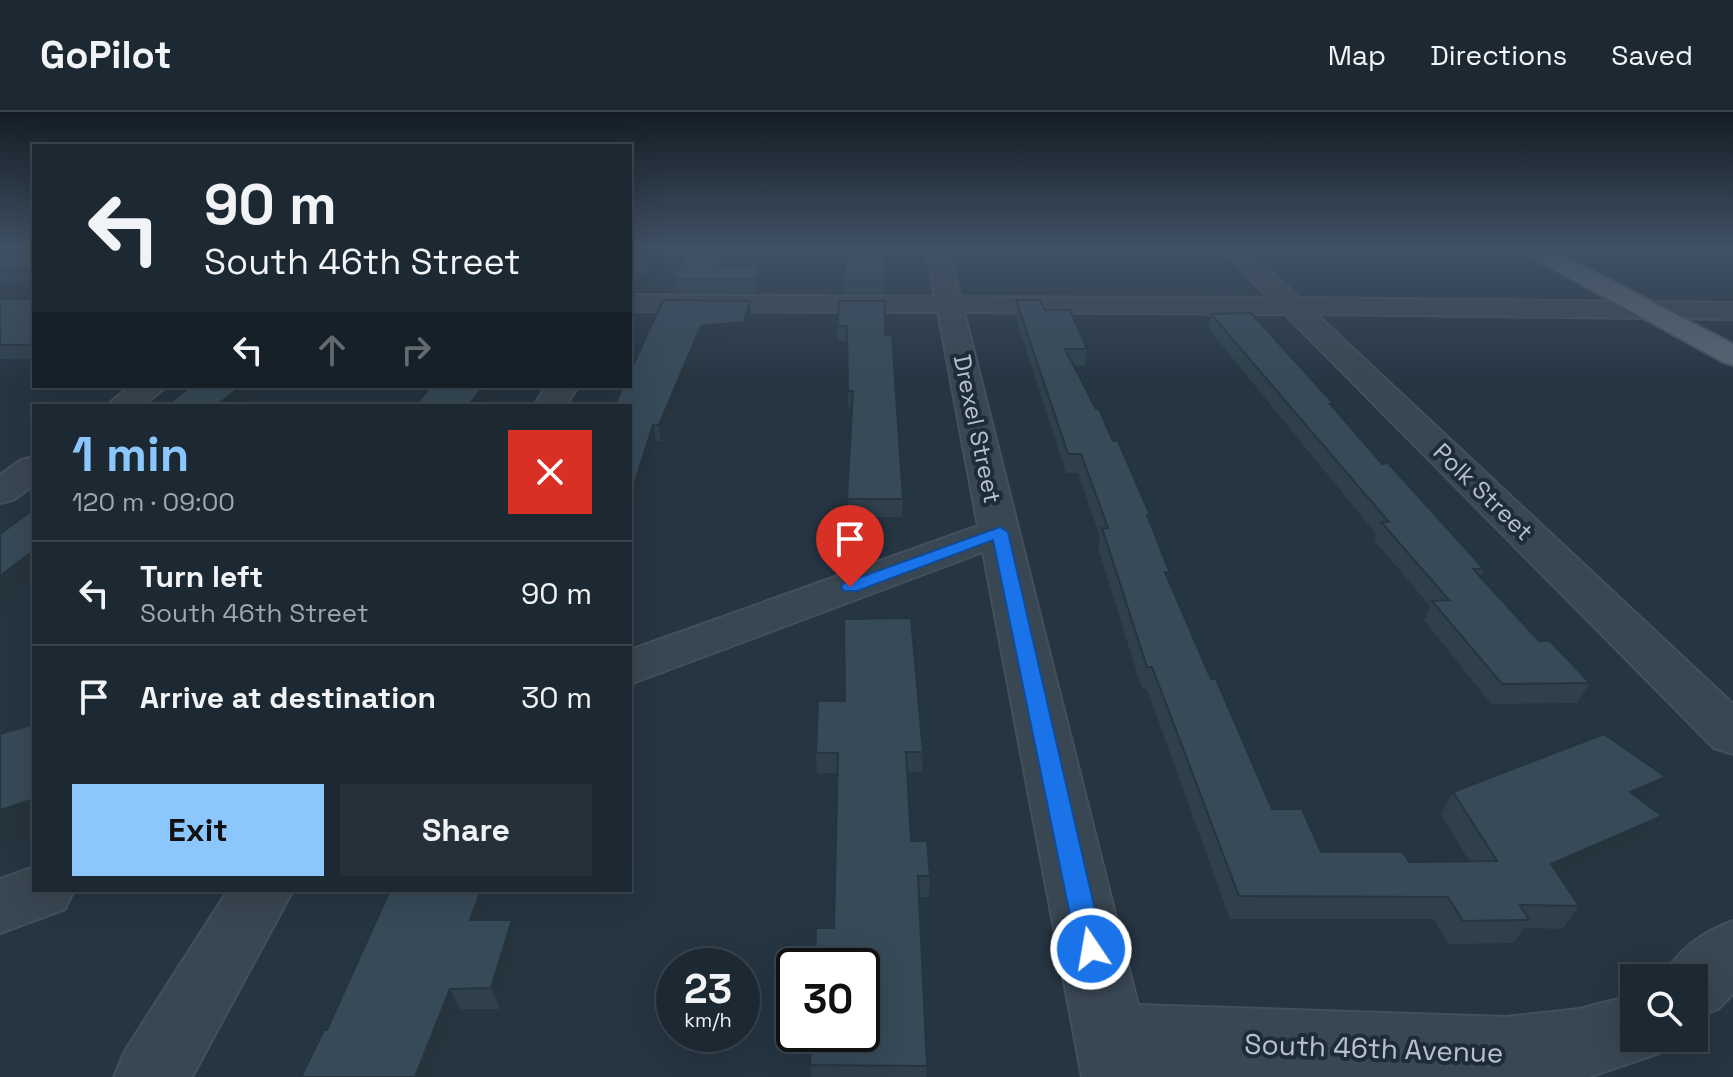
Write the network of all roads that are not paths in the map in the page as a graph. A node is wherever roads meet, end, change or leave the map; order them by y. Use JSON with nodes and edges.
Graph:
{"nodes":[{"id":1,"x":947,"y":294,"type":"edge"},
{"id":2,"x":1280,"y":294,"type":"edge"},
{"id":3,"x":1618,"y":294,"type":"edge"},
{"id":4,"x":632,"y":303,"type":"edge"},
{"id":5,"x":949,"y":304,"type":"junction"},
{"id":6,"x":1291,"y":305,"type":"junction"},
{"id":7,"x":1648,"y":310,"type":"junction"},
{"id":8,"x":1733,"y":311,"type":"edge"},
{"id":9,"x":1733,"y":356,"type":"edge"},
{"id":10,"x":148,"y":388,"type":"edge"},
{"id":11,"x":125,"y":404,"type":"edge"},
{"id":12,"x":32,"y":469,"type":"edge"},
{"id":13,"x":0,"y":492,"type":"edge"},
{"id":14,"x":1000,"y":532,"type":"junction"},
{"id":15,"x":632,"y":667,"type":"edge"},
{"id":16,"x":1733,"y":735,"type":"edge"},
{"id":17,"x":38,"y":892,"type":"edge"},
{"id":18,"x":261,"y":892,"type":"edge"},
{"id":19,"x":0,"y":906,"type":"edge"},
{"id":20,"x":1733,"y":951,"type":"edge"},
{"id":21,"x":1708,"y":973,"type":"edge"},
{"id":22,"x":1620,"y":1034,"type":"edge"},
{"id":23,"x":1114,"y":1058,"type":"edge"},
{"id":24,"x":151,"y":1077,"type":"edge"}],
"edges":[{"from":1,"to":5,"type":"street","name":"Drexel Street"},
{"from":2,"to":6,"type":"street","name":"Polk Street"},
{"from":3,"to":7,"type":"main road"},
{"from":4,"to":5,"type":"street"},
{"from":5,"to":6,"type":"street"},
{"from":5,"to":14,"type":"street","name":"Drexel Street"},
{"from":6,"to":7,"type":"street"},
{"from":6,"to":16,"type":"street","name":"Polk Street"},
{"from":7,"to":8,"type":"street"},
{"from":7,"to":9,"type":"main road"},
{"from":10,"to":11,"type":"street"},
{"from":12,"to":13,"type":"street"},
{"from":14,"to":15,"type":"street"},
{"from":14,"to":23,"type":"street","name":"Drexel Street"},
{"from":17,"to":19,"type":"street"},
{"from":18,"to":24,"type":"street"},
{"from":20,"to":21,"type":"street"},
{"from":22,"to":23,"type":"street","name":"South 46th Avenue"}]}
